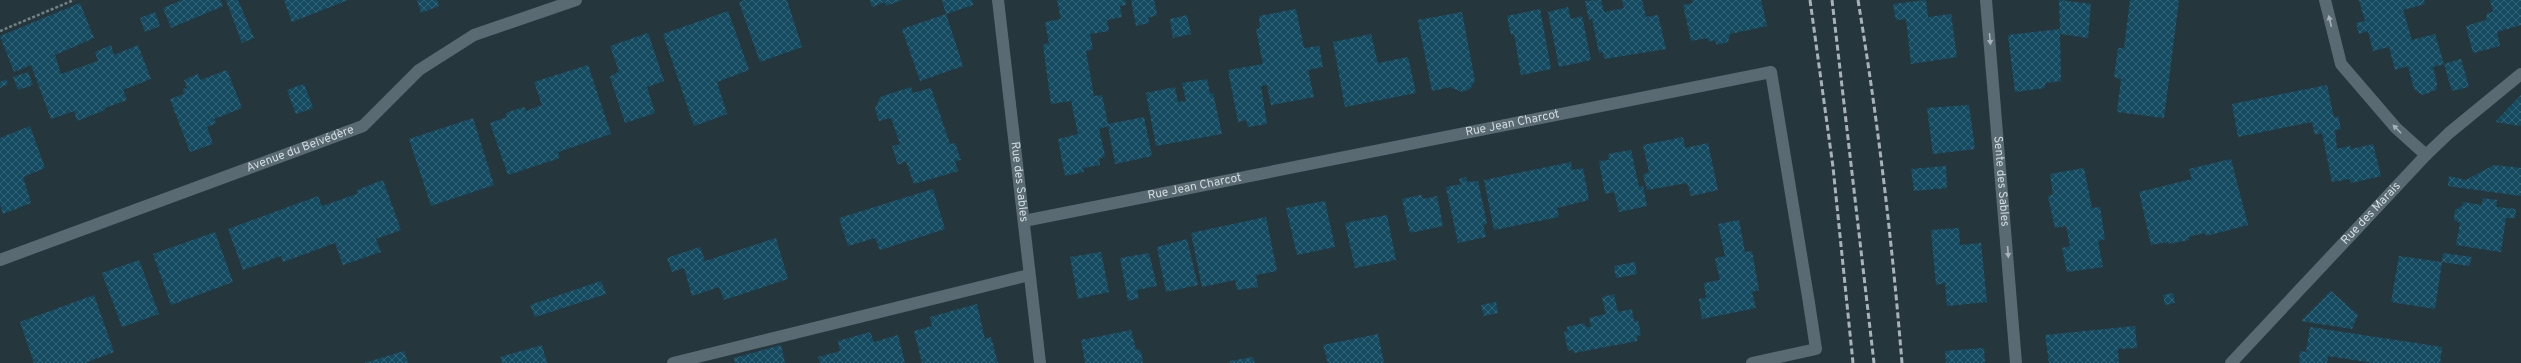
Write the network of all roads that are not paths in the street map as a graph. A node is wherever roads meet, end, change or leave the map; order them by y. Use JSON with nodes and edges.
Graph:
{"nodes":[{"id":1,"x":576,"y":0,"type":"edge"},
{"id":2,"x":998,"y":0,"type":"edge"},
{"id":3,"x":1986,"y":0,"type":"edge"},
{"id":4,"x":2325,"y":0,"type":"edge"},
{"id":5,"x":2521,"y":74,"type":"edge"},
{"id":6,"x":2426,"y":155,"type":"junction"},
{"id":7,"x":1024,"y":221,"type":"junction"},
{"id":8,"x":0,"y":260,"type":"edge"},
{"id":9,"x":1029,"y":275,"type":"junction"},
{"id":10,"x":673,"y":363,"type":"edge"},
{"id":11,"x":1040,"y":363,"type":"edge"},
{"id":12,"x":1752,"y":363,"type":"edge"},
{"id":13,"x":2016,"y":363,"type":"edge"},
{"id":14,"x":2231,"y":363,"type":"edge"}],
"edges":[{"from":1,"to":8,"type":"street","name":"Avenue du Belvédère"},
{"from":2,"to":7,"type":"street","name":"Rue des Sables"},
{"from":3,"to":13,"type":"street","name":"Sente des Sables","one_way":true},
{"from":6,"to":4,"type":"street","one_way":true},
{"from":5,"to":6,"type":"street","name":"Rue des Marais"},
{"from":6,"to":14,"type":"street","name":"Rue des Marais"},
{"from":7,"to":9,"type":"street","name":"Rue des Sables"},
{"from":7,"to":12,"type":"street","name":"Rue Jean Charcot"},
{"from":9,"to":10,"type":"street"},
{"from":9,"to":11,"type":"street","name":"Rue des Sables"}]}
